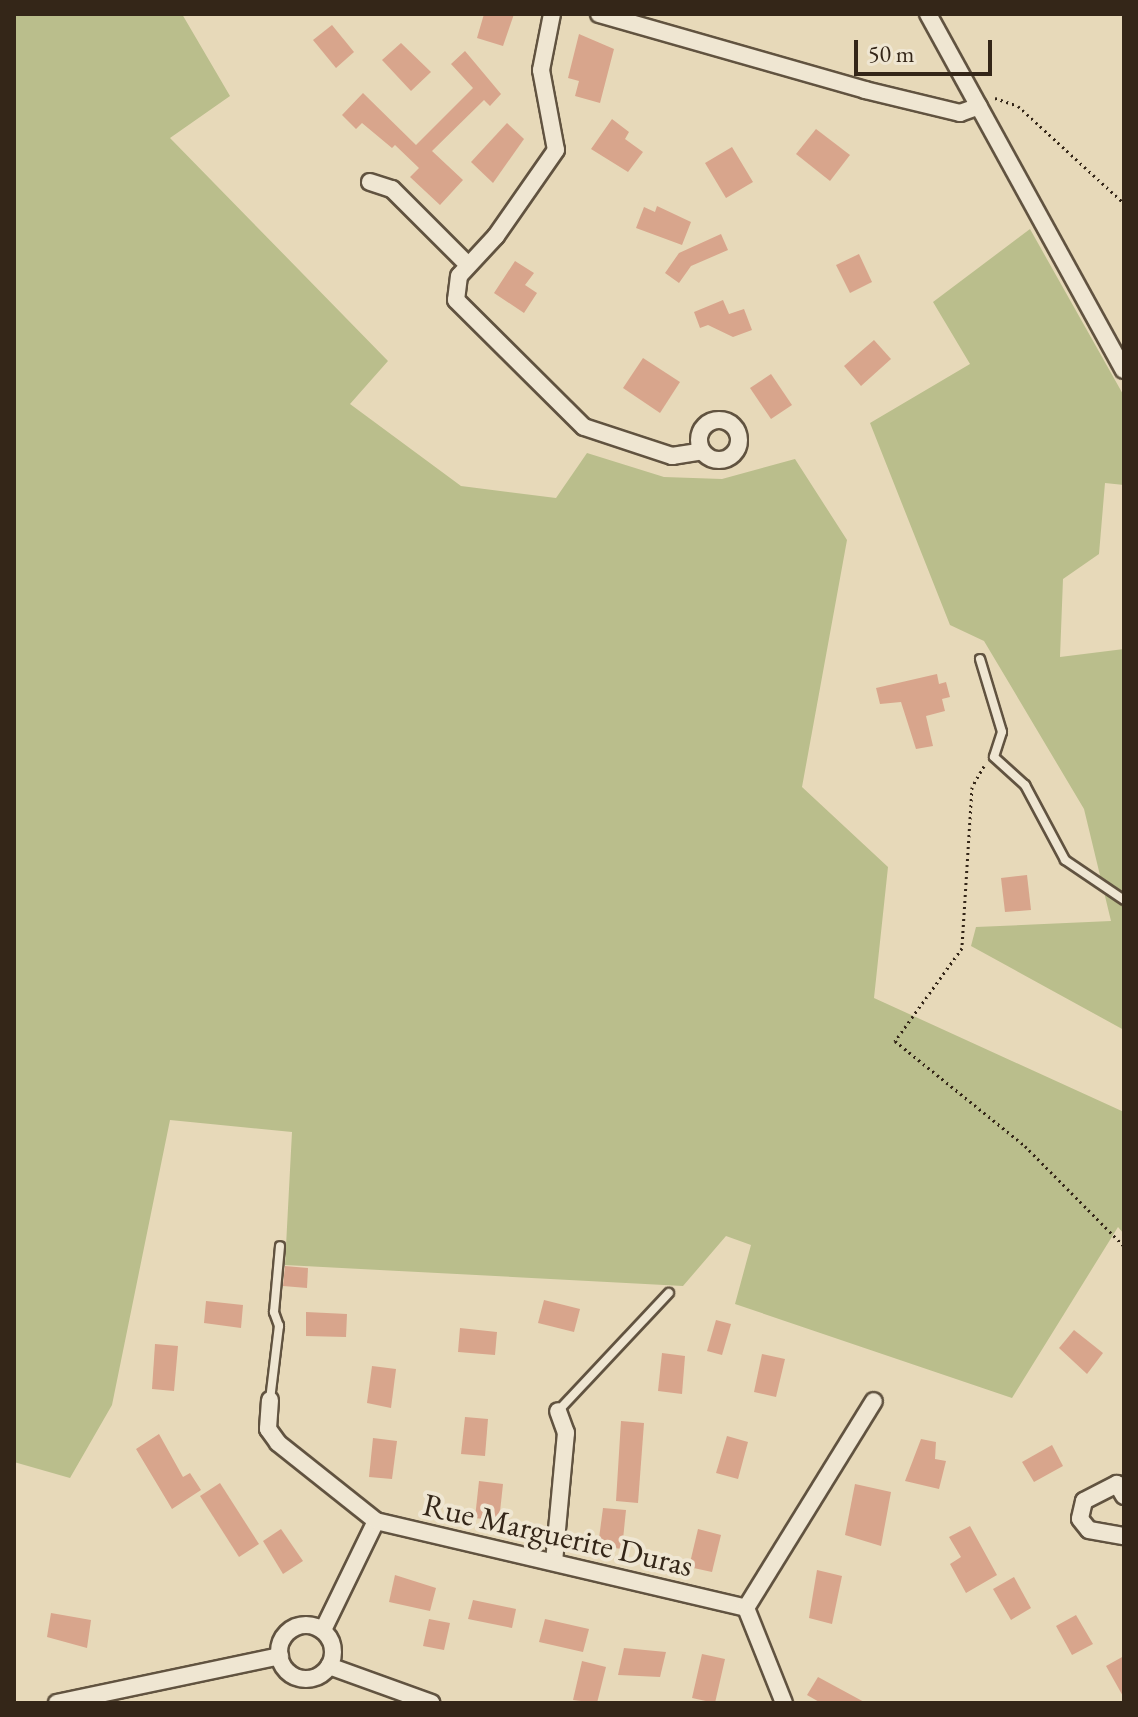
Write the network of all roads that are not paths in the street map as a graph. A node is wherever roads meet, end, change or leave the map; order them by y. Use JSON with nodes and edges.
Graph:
{"nodes":[{"id":1,"x":552,"y":14,"type":"edge"},
{"id":2,"x":599,"y":14,"type":"edge"},
{"id":3,"x":928,"y":14,"type":"edge"},
{"id":4,"x":979,"y":106,"type":"junction"},
{"id":5,"x":370,"y":182,"type":"dead end"},
{"id":6,"x":467,"y":264,"type":"junction"},
{"id":7,"x":1124,"y":370,"type":"edge"},
{"id":8,"x":702,"y":451,"type":"dead end"},
{"id":9,"x":980,"y":659,"type":"dead end"},
{"id":10,"x":1124,"y":900,"type":"edge"},
{"id":11,"x":280,"y":1246,"type":"dead end"},
{"id":12,"x":669,"y":1293,"type":"dead end"},
{"id":13,"x":270,"y":1400,"type":"joint"},
{"id":14,"x":874,"y":1401,"type":"dead end"},
{"id":15,"x":558,"y":1411,"type":"joint"},
{"id":16,"x":1124,"y":1496,"type":"edge"},
{"id":17,"x":376,"y":1521,"type":"junction"},
{"id":18,"x":1124,"y":1536,"type":"edge"},
{"id":19,"x":554,"y":1562,"type":"junction"},
{"id":20,"x":746,"y":1608,"type":"junction"},
{"id":21,"x":323,"y":1630,"type":"junction"},
{"id":22,"x":280,"y":1656,"type":"junction"},
{"id":23,"x":329,"y":1666,"type":"junction"},
{"id":24,"x":57,"y":1703,"type":"edge"},
{"id":25,"x":431,"y":1703,"type":"edge"},
{"id":26,"x":784,"y":1703,"type":"edge"}],
"edges":[{"from":1,"to":6,"type":"street"},
{"from":2,"to":4,"type":"street"},
{"from":3,"to":4,"type":"street"},
{"from":4,"to":7,"type":"street"},
{"from":5,"to":6,"type":"street"},
{"from":6,"to":8,"type":"street"},
{"from":9,"to":10,"type":"lane"},
{"from":11,"to":13,"type":"lane"},
{"from":12,"to":15,"type":"lane"},
{"from":13,"to":17,"type":"street"},
{"from":14,"to":20,"type":"street"},
{"from":15,"to":19,"type":"street"},
{"from":16,"to":18,"type":"street"},
{"from":17,"to":19,"type":"street","name":"Rue Marguerite Duras"},
{"from":17,"to":21,"type":"street","name":"Rue Marguerite Duras"},
{"from":19,"to":20,"type":"street","name":"Rue Marguerite Duras"},
{"from":20,"to":26,"type":"street"},
{"from":21,"to":22,"type":"street"},
{"from":21,"to":23,"type":"street"},
{"from":22,"to":23,"type":"street"},
{"from":22,"to":24,"type":"street"},
{"from":23,"to":25,"type":"street"}]}
